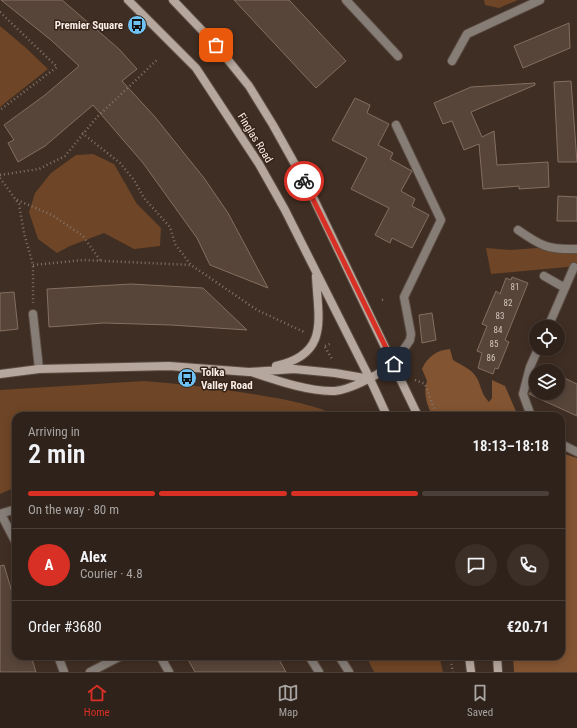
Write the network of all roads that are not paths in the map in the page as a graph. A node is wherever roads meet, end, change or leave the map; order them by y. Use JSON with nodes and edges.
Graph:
{"nodes":[{"id":1,"x":128,"y":0,"type":"edge"},
{"id":2,"x":173,"y":0,"type":"edge"},
{"id":3,"x":346,"y":0,"type":"edge"},
{"id":4,"x":540,"y":0,"type":"edge"},
{"id":5,"x":398,"y":56,"type":"dead end"},
{"id":6,"x":452,"y":61,"type":"dead end"},
{"id":7,"x":396,"y":125,"type":"dead end"},
{"id":8,"x":518,"y":230,"type":"dead end"},
{"id":9,"x":577,"y":249,"type":"edge"},
{"id":10,"x":574,"y":267,"type":"dead end"},
{"id":11,"x":316,"y":273,"type":"junction"},
{"id":12,"x":544,"y":276,"type":"dead end"},
{"id":13,"x":565,"y":288,"type":"junction"},
{"id":14,"x":32,"y":314,"type":"road end"},
{"id":15,"x":551,"y":320,"type":"edge"},
{"id":16,"x":535,"y":356,"type":"edge"},
{"id":17,"x":394,"y":364,"type":"junction"},
{"id":18,"x":38,"y":369,"type":"junction"},
{"id":19,"x":249,"y":372,"type":"junction"},
{"id":20,"x":0,"y":374,"type":"edge"},
{"id":21,"x":370,"y":379,"type":"junction"},
{"id":22,"x":385,"y":412,"type":"edge"},
{"id":23,"x":416,"y":412,"type":"edge"},
{"id":24,"x":530,"y":412,"type":"edge"},
{"id":25,"x":565,"y":446,"type":"edge"},
{"id":26,"x":577,"y":452,"type":"edge"},
{"id":27,"x":12,"y":510,"type":"edge"},
{"id":28,"x":0,"y":514,"type":"edge"},
{"id":29,"x":12,"y":536,"type":"edge"},
{"id":30,"x":60,"y":660,"type":"edge"},
{"id":31,"x":113,"y":660,"type":"edge"},
{"id":32,"x":162,"y":660,"type":"edge"},
{"id":33,"x":312,"y":660,"type":"edge"},
{"id":34,"x":342,"y":660,"type":"edge"},
{"id":35,"x":469,"y":660,"type":"edge"},
{"id":36,"x":497,"y":660,"type":"edge"},
{"id":37,"x":64,"y":672,"type":"edge"},
{"id":38,"x":90,"y":672,"type":"edge"},
{"id":39,"x":169,"y":672,"type":"edge"},
{"id":40,"x":319,"y":672,"type":"edge"},
{"id":41,"x":349,"y":672,"type":"edge"},
{"id":42,"x":470,"y":672,"type":"edge"},
{"id":43,"x":498,"y":672,"type":"edge"}],
"edges":[{"from":1,"to":11,"type":"main road","name":"Finglas Road"},
{"from":2,"to":17,"type":"main road","name":"Finglas Road"},
{"from":3,"to":5,"type":"street"},
{"from":4,"to":6,"type":"street"},
{"from":7,"to":17,"type":"street"},
{"from":8,"to":9,"type":"street"},
{"from":10,"to":13,"type":"street"},
{"from":11,"to":19,"type":"main road"},
{"from":11,"to":21,"type":"main road","name":"Finglas Road"},
{"from":12,"to":13,"type":"street"},
{"from":13,"to":15,"type":"street"},
{"from":14,"to":18,"type":"street"},
{"from":16,"to":24,"type":"street"},
{"from":17,"to":21,"type":"main road"},
{"from":17,"to":23,"type":"main road","name":"Finglas Road"},
{"from":18,"to":19,"type":"main road"},
{"from":18,"to":20,"type":"main road"},
{"from":19,"to":21,"type":"main road"},
{"from":19,"to":21,"type":"main road"},
{"from":21,"to":22,"type":"main road","name":"Finglas Road"},
{"from":25,"to":26,"type":"street"},
{"from":27,"to":28,"type":"street"},
{"from":28,"to":29,"type":"street"},
{"from":30,"to":37,"type":"street"},
{"from":31,"to":38,"type":"street"},
{"from":32,"to":39,"type":"street"},
{"from":33,"to":40,"type":"street"},
{"from":34,"to":41,"type":"street"},
{"from":35,"to":42,"type":"main road"},
{"from":36,"to":43,"type":"main road"}]}
